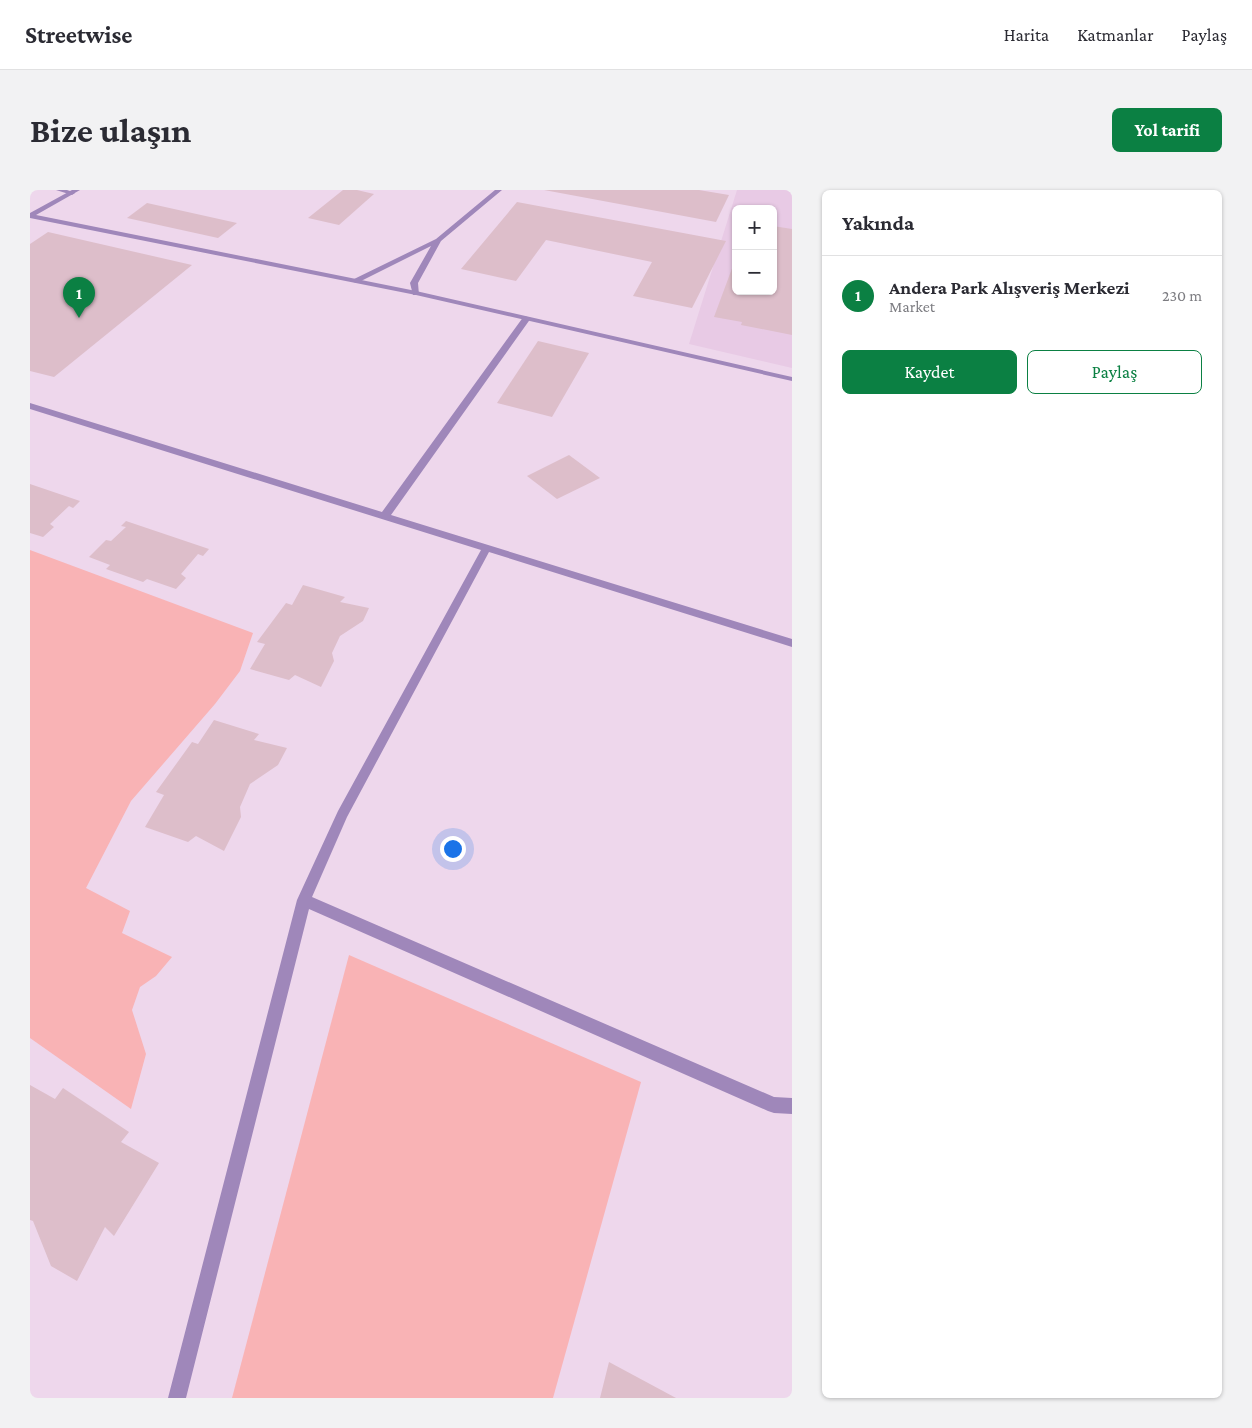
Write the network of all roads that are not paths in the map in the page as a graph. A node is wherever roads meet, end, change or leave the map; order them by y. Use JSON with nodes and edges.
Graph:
{"nodes":[{"id":1,"x":59,"y":190,"type":"edge"},
{"id":2,"x":499,"y":190,"type":"edge"},
{"id":3,"x":74,"y":191,"type":"edge"},
{"id":4,"x":30,"y":216,"type":"edge"},
{"id":5,"x":438,"y":240,"type":"junction"},
{"id":6,"x":354,"y":281,"type":"junction"},
{"id":7,"x":416,"y":293,"type":"junction"},
{"id":8,"x":527,"y":318,"type":"junction"},
{"id":9,"x":792,"y":379,"type":"edge"},
{"id":10,"x":30,"y":406,"type":"edge"},
{"id":11,"x":384,"y":517,"type":"junction"},
{"id":12,"x":486,"y":549,"type":"junction"},
{"id":13,"x":792,"y":643,"type":"edge"},
{"id":14,"x":304,"y":900,"type":"junction"},
{"id":15,"x":792,"y":1106,"type":"edge"},
{"id":16,"x":177,"y":1398,"type":"edge"}],
"edges":[{"from":1,"to":3,"type":"street"},
{"from":2,"to":5,"type":"street"},
{"from":3,"to":4,"type":"street"},
{"from":4,"to":6,"type":"street"},
{"from":5,"to":6,"type":"street"},
{"from":5,"to":7,"type":"street"},
{"from":6,"to":7,"type":"street"},
{"from":7,"to":8,"type":"street"},
{"from":8,"to":9,"type":"street"},
{"from":8,"to":11,"type":"street"},
{"from":10,"to":11,"type":"street"},
{"from":11,"to":12,"type":"street"},
{"from":12,"to":13,"type":"street"},
{"from":12,"to":14,"type":"street"},
{"from":14,"to":15,"type":"street"},
{"from":14,"to":16,"type":"street"}]}
